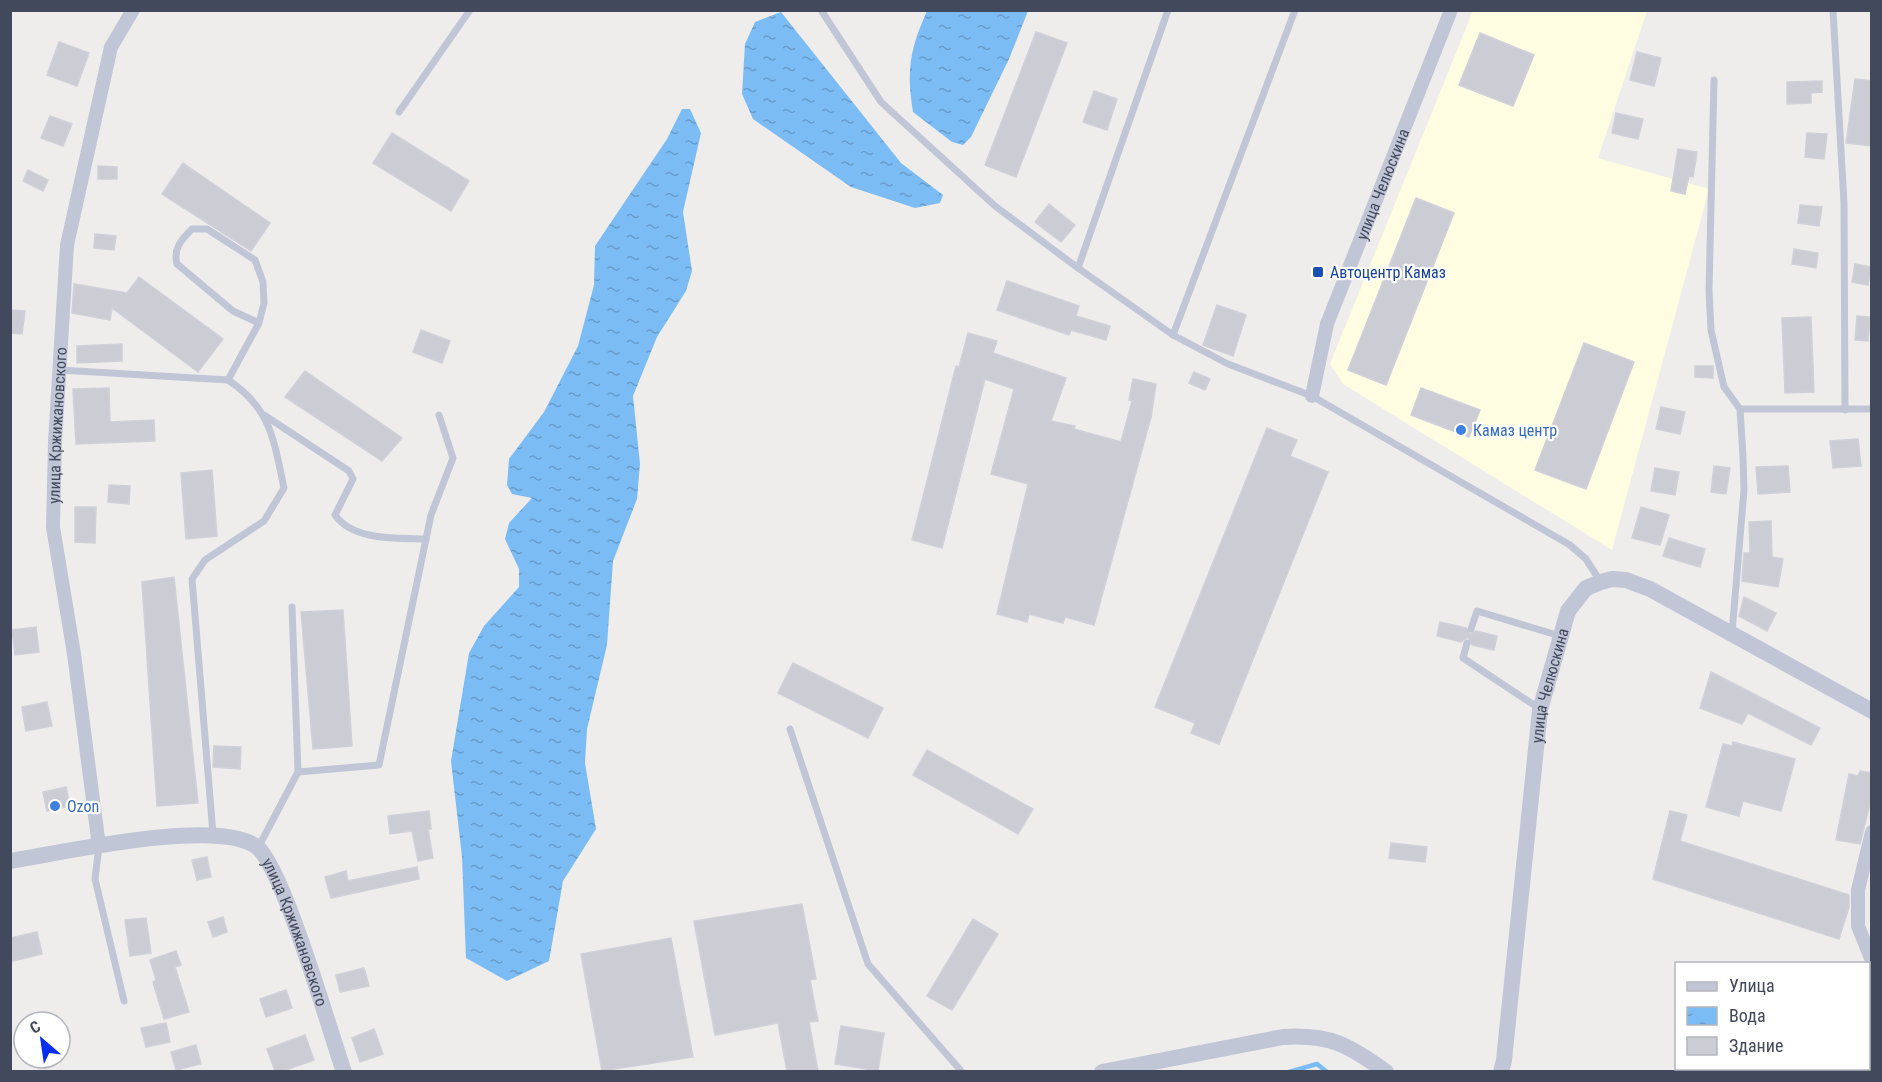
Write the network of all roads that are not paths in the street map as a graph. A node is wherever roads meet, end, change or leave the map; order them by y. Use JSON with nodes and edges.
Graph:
{"nodes":[{"id":1,"x":134,"y":10,"type":"edge"},
{"id":2,"x":470,"y":10,"type":"edge"},
{"id":3,"x":821,"y":10,"type":"edge"},
{"id":4,"x":1168,"y":10,"type":"edge"},
{"id":5,"x":1295,"y":10,"type":"edge"},
{"id":6,"x":1451,"y":10,"type":"edge"},
{"id":7,"x":1833,"y":10,"type":"edge"},
{"id":8,"x":1714,"y":80,"type":"dead end"},
{"id":9,"x":399,"y":112,"type":"dead end"},
{"id":10,"x":1078,"y":268,"type":"junction"},
{"id":11,"x":259,"y":323,"type":"junction"},
{"id":12,"x":1173,"y":335,"type":"junction"},
{"id":13,"x":60,"y":369,"type":"junction"},
{"id":14,"x":228,"y":380,"type":"junction"},
{"id":15,"x":1312,"y":396,"type":"junction"},
{"id":16,"x":1872,"y":409,"type":"edge"},
{"id":17,"x":1740,"y":410,"type":"junction"},
{"id":18,"x":1845,"y":410,"type":"junction"},
{"id":19,"x":439,"y":414,"type":"dead end"},
{"id":20,"x":264,"y":415,"type":"junction"},
{"id":21,"x":426,"y":539,"type":"junction"},
{"id":22,"x":1601,"y":582,"type":"junction"},
{"id":23,"x":292,"y":607,"type":"dead end"},
{"id":24,"x":1471,"y":629,"type":"dead end"},
{"id":25,"x":1732,"y":635,"type":"junction"},
{"id":26,"x":1560,"y":636,"type":"junction"},
{"id":27,"x":1467,"y":644,"type":"dead end"},
{"id":28,"x":1540,"y":710,"type":"junction"},
{"id":29,"x":1872,"y":711,"type":"edge"},
{"id":30,"x":790,"y":729,"type":"dead end"},
{"id":31,"x":298,"y":772,"type":"junction"},
{"id":32,"x":1872,"y":832,"type":"edge"},
{"id":33,"x":213,"y":834,"type":"junction"},
{"id":34,"x":99,"y":846,"type":"junction"},
{"id":35,"x":258,"y":848,"type":"junction"},
{"id":36,"x":10,"y":861,"type":"edge"},
{"id":37,"x":1872,"y":961,"type":"edge"},
{"id":38,"x":124,"y":1001,"type":"dead end"},
{"id":39,"x":344,"y":1071,"type":"edge"},
{"id":40,"x":962,"y":1071,"type":"edge"},
{"id":41,"x":1102,"y":1071,"type":"edge"},
{"id":42,"x":1386,"y":1071,"type":"edge"},
{"id":43,"x":1501,"y":1071,"type":"edge"}],
"edges":[{"from":1,"to":13,"type":"street","name":"улица Кржижановского"},
{"from":2,"to":9,"type":"lane"},
{"from":3,"to":10,"type":"lane"},
{"from":4,"to":10,"type":"lane"},
{"from":5,"to":12,"type":"lane"},
{"from":6,"to":15,"type":"street","name":"улица Челюскина"},
{"from":7,"to":18,"type":"lane"},
{"from":8,"to":17,"type":"lane"},
{"from":10,"to":12,"type":"lane"},
{"from":11,"to":11,"type":"lane"},
{"from":11,"to":14,"type":"lane"},
{"from":12,"to":15,"type":"lane"},
{"from":13,"to":14,"type":"lane"},
{"from":13,"to":34,"type":"street","name":"улица Кржижановского"},
{"from":14,"to":20,"type":"lane"},
{"from":15,"to":22,"type":"lane"},
{"from":16,"to":18,"type":"lane"},
{"from":17,"to":18,"type":"lane"},
{"from":17,"to":25,"type":"lane"},
{"from":19,"to":21,"type":"lane"},
{"from":20,"to":21,"type":"lane"},
{"from":20,"to":33,"type":"lane"},
{"from":21,"to":31,"type":"lane"},
{"from":22,"to":25,"type":"street"},
{"from":22,"to":26,"type":"street","name":"улица Челюскина"},
{"from":23,"to":31,"type":"lane"},
{"from":24,"to":26,"type":"lane"},
{"from":25,"to":29,"type":"street"},
{"from":26,"to":28,"type":"street","name":"улица Челюскина"},
{"from":27,"to":28,"type":"lane"},
{"from":28,"to":43,"type":"street","name":"улица Челюскина"},
{"from":30,"to":40,"type":"lane"},
{"from":31,"to":35,"type":"lane"},
{"from":32,"to":37,"type":"street"},
{"from":33,"to":34,"type":"street","name":"улица Кржижановского"},
{"from":33,"to":35,"type":"street","name":"улица Кржижановского"},
{"from":34,"to":36,"type":"street","name":"улица Кржижановского"},
{"from":34,"to":38,"type":"lane"},
{"from":35,"to":39,"type":"street","name":"улица Кржижановского"},
{"from":41,"to":42,"type":"street"}]}
